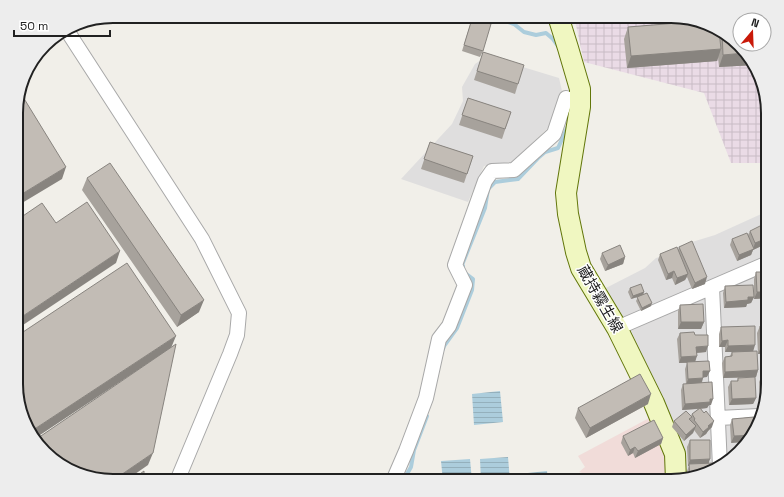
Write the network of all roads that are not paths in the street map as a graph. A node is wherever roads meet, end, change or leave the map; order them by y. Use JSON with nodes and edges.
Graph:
{"nodes":[{"id":1,"x":560,"y":23,"type":"edge"},
{"id":2,"x":69,"y":34,"type":"edge"},
{"id":3,"x":566,"y":98,"type":"dead end"},
{"id":4,"x":761,"y":266,"type":"edge"},
{"id":5,"x":712,"y":287,"type":"junction"},
{"id":6,"x":617,"y":328,"type":"junction"},
{"id":7,"x":755,"y":416,"type":"edge"},
{"id":8,"x":718,"y":418,"type":"junction"},
{"id":9,"x":720,"y":459,"type":"edge"},
{"id":10,"x":180,"y":474,"type":"edge"},
{"id":11,"x":396,"y":474,"type":"edge"},
{"id":12,"x":676,"y":474,"type":"edge"}],
"edges":[{"from":1,"to":6,"type":"main road","name":"蔵持霧生線"},
{"from":2,"to":10,"type":"street"},
{"from":3,"to":11,"type":"street"},
{"from":4,"to":5,"type":"street"},
{"from":5,"to":6,"type":"street"},
{"from":5,"to":8,"type":"street"},
{"from":6,"to":12,"type":"main road","name":"蔵持霧生線"},
{"from":7,"to":8,"type":"street"},
{"from":8,"to":9,"type":"street"}]}
